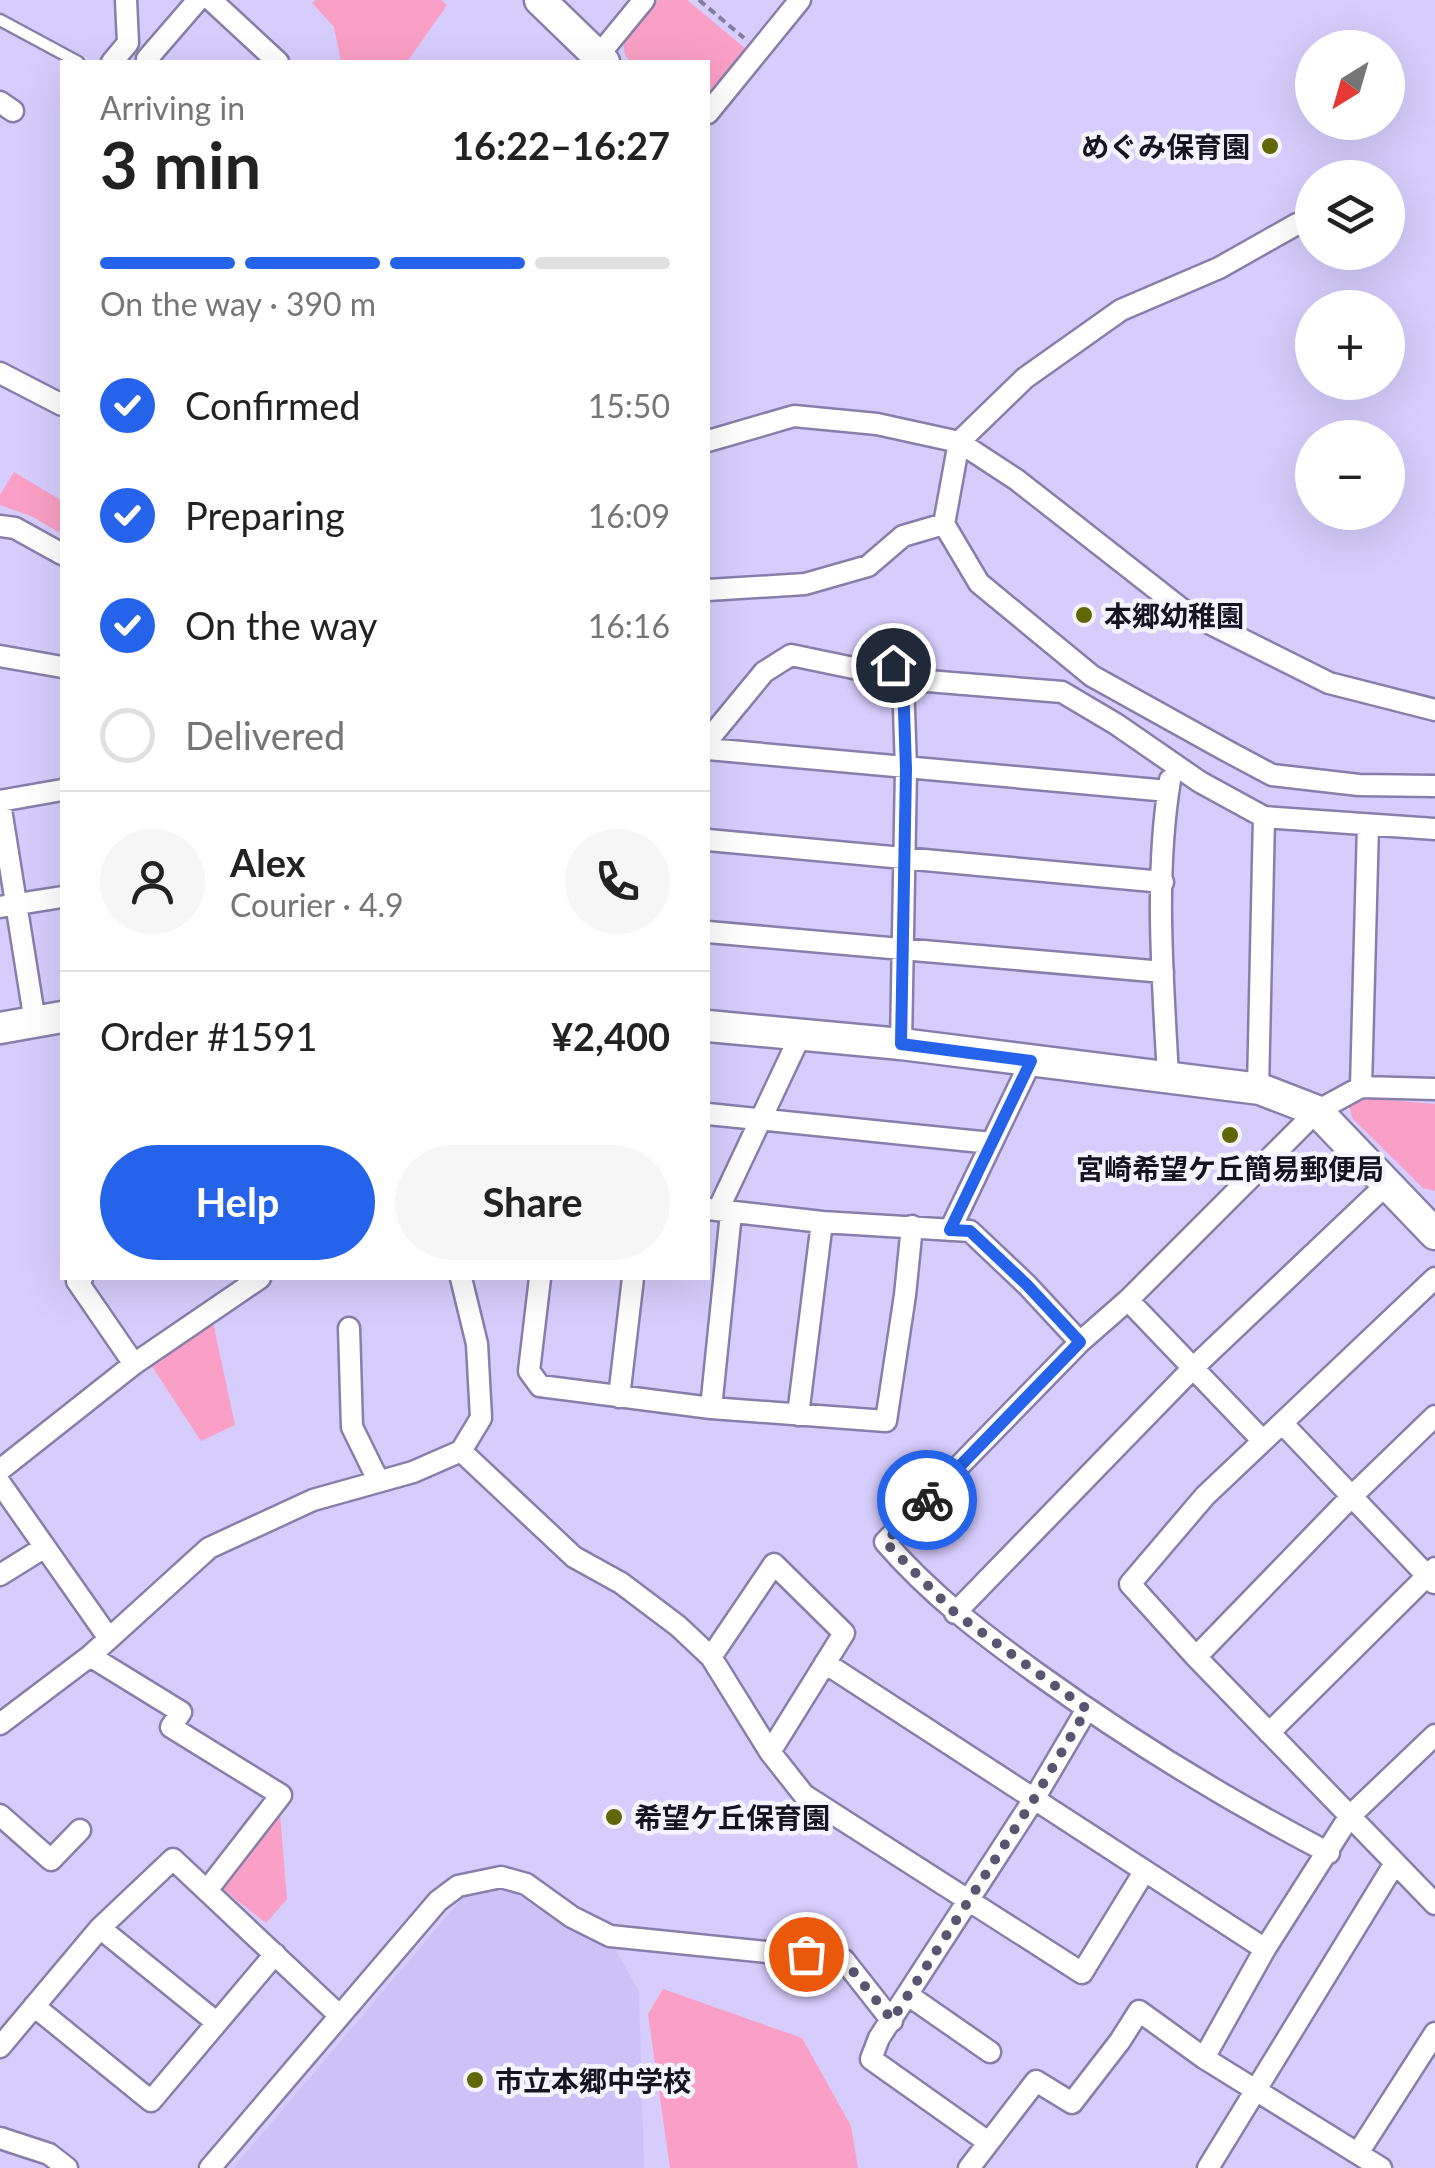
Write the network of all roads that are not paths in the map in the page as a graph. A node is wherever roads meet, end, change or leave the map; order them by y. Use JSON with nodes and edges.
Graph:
{"nodes":[{"id":1,"x":126,"y":0,"type":"edge"},
{"id":2,"x":198,"y":0,"type":"edge"},
{"id":3,"x":211,"y":0,"type":"edge"},
{"id":4,"x":540,"y":0,"type":"edge"},
{"id":5,"x":644,"y":0,"type":"edge"},
{"id":6,"x":800,"y":0,"type":"edge"},
{"id":7,"x":0,"y":20,"type":"edge"},
{"id":8,"x":128,"y":43,"type":"junction"},
{"id":9,"x":601,"y":59,"type":"edge"},
{"id":10,"x":74,"y":60,"type":"edge"},
{"id":11,"x":114,"y":60,"type":"edge"},
{"id":12,"x":148,"y":60,"type":"edge"},
{"id":13,"x":150,"y":60,"type":"edge"},
{"id":14,"x":276,"y":60,"type":"edge"},
{"id":15,"x":710,"y":111,"type":"edge"},
{"id":16,"x":1295,"y":225,"type":"edge"},
{"id":17,"x":0,"y":373,"type":"edge"},
{"id":18,"x":60,"y":404,"type":"edge"},
{"id":19,"x":710,"y":441,"type":"edge"},
{"id":20,"x":959,"y":442,"type":"junction"},
{"id":21,"x":944,"y":524,"type":"junction"},
{"id":22,"x":0,"y":526,"type":"edge"},
{"id":23,"x":60,"y":553,"type":"edge"},
{"id":24,"x":710,"y":590,"type":"edge"},
{"id":25,"x":0,"y":656,"type":"edge"},
{"id":26,"x":60,"y":667,"type":"edge"},
{"id":27,"x":903,"y":680,"type":"junction"},
{"id":28,"x":1435,"y":710,"type":"edge"},
{"id":29,"x":710,"y":738,"type":"edge"},
{"id":30,"x":710,"y":749,"type":"edge"},
{"id":31,"x":1172,"y":764,"type":"junction"},
{"id":32,"x":906,"y":769,"type":"junction"},
{"id":33,"x":1435,"y":786,"type":"edge"},
{"id":34,"x":60,"y":790,"type":"edge"},
{"id":35,"x":1168,"y":792,"type":"junction"},
{"id":36,"x":0,"y":802,"type":"edge"},
{"id":37,"x":1264,"y":817,"type":"junction"},
{"id":38,"x":1368,"y":825,"type":"junction"},
{"id":39,"x":1435,"y":829,"type":"edge"},
{"id":40,"x":710,"y":840,"type":"edge"},
{"id":41,"x":904,"y":858,"type":"junction"},
{"id":42,"x":1163,"y":882,"type":"junction"},
{"id":43,"x":60,"y":897,"type":"edge"},
{"id":44,"x":8,"y":905,"type":"edge"},
{"id":45,"x":710,"y":932,"type":"edge"},
{"id":46,"x":903,"y":948,"type":"junction"},
{"id":47,"x":1163,"y":972,"type":"junction"},
{"id":48,"x":49,"y":1020,"type":"edge"},
{"id":49,"x":710,"y":1026,"type":"edge"},
{"id":50,"x":0,"y":1028,"type":"edge"},
{"id":51,"x":801,"y":1034,"type":"junction"},
{"id":52,"x":901,"y":1044,"type":"junction"},
{"id":53,"x":1031,"y":1061,"type":"junction"},
{"id":54,"x":1168,"y":1077,"type":"junction"},
{"id":55,"x":1362,"y":1088,"type":"junction"},
{"id":56,"x":1258,"y":1089,"type":"junction"},
{"id":57,"x":1435,"y":1089,"type":"edge"},
{"id":58,"x":1317,"y":1111,"type":"junction"},
{"id":59,"x":710,"y":1114,"type":"edge"},
{"id":60,"x":758,"y":1120,"type":"junction"},
{"id":61,"x":991,"y":1143,"type":"junction"},
{"id":62,"x":1387,"y":1184,"type":"junction"},
{"id":63,"x":719,"y":1211,"type":"edge"},
{"id":64,"x":822,"y":1222,"type":"junction"},
{"id":65,"x":912,"y":1226,"type":"junction"},
{"id":66,"x":1433,"y":1227,"type":"edge"},
{"id":67,"x":950,"y":1230,"type":"junction"},
{"id":68,"x":1435,"y":1278,"type":"edge"},
{"id":69,"x":79,"y":1280,"type":"edge"},
{"id":70,"x":257,"y":1280,"type":"edge"},
{"id":71,"x":461,"y":1280,"type":"edge"},
{"id":72,"x":540,"y":1280,"type":"edge"},
{"id":73,"x":633,"y":1280,"type":"edge"},
{"id":74,"x":1128,"y":1300,"type":"junction"},
{"id":75,"x":349,"y":1328,"type":"dead end"},
{"id":76,"x":1080,"y":1342,"type":"junction"},
{"id":77,"x":134,"y":1364,"type":"junction"},
{"id":78,"x":1194,"y":1367,"type":"junction"},
{"id":79,"x":620,"y":1397,"type":"junction"},
{"id":80,"x":711,"y":1408,"type":"junction"},
{"id":81,"x":798,"y":1415,"type":"junction"},
{"id":82,"x":1435,"y":1416,"type":"edge"},
{"id":83,"x":1284,"y":1425,"type":"junction"},
{"id":84,"x":1263,"y":1441,"type":"junction"},
{"id":85,"x":461,"y":1450,"type":"junction"},
{"id":86,"x":0,"y":1470,"type":"edge"},
{"id":87,"x":378,"y":1480,"type":"junction"},
{"id":88,"x":0,"y":1483,"type":"edge"},
{"id":89,"x":1350,"y":1497,"type":"junction"},
{"id":90,"x":45,"y":1547,"type":"junction"},
{"id":91,"x":0,"y":1575,"type":"edge"},
{"id":92,"x":1432,"y":1576,"type":"edge"},
{"id":93,"x":955,"y":1613,"type":"junction"},
{"id":94,"x":108,"y":1637,"type":"junction"},
{"id":95,"x":90,"y":1656,"type":"junction"},
{"id":96,"x":711,"y":1657,"type":"junction"},
{"id":97,"x":1196,"y":1658,"type":"junction"},
{"id":98,"x":825,"y":1664,"type":"junction"},
{"id":99,"x":1087,"y":1709,"type":"junction"},
{"id":100,"x":0,"y":1724,"type":"edge"},
{"id":101,"x":1269,"y":1733,"type":"junction"},
{"id":102,"x":1435,"y":1735,"type":"edge"},
{"id":103,"x":770,"y":1752,"type":"junction"},
{"id":104,"x":1034,"y":1799,"type":"junction"},
{"id":105,"x":0,"y":1815,"type":"edge"},
{"id":106,"x":1349,"y":1817,"type":"junction"},
{"id":107,"x":80,"y":1830,"type":"dead end"},
{"id":108,"x":1329,"y":1852,"type":"junction"},
{"id":109,"x":1395,"y":1862,"type":"junction"},
{"id":110,"x":1144,"y":1872,"type":"junction"},
{"id":111,"x":208,"y":1890,"type":"junction"},
{"id":112,"x":1433,"y":1899,"type":"edge"},
{"id":113,"x":970,"y":1901,"type":"junction"},
{"id":114,"x":100,"y":1928,"type":"junction"},
{"id":115,"x":1264,"y":1949,"type":"junction"},
{"id":116,"x":275,"y":1954,"type":"junction"},
{"id":117,"x":908,"y":1996,"type":"junction"},
{"id":118,"x":34,"y":2006,"type":"junction"},
{"id":119,"x":340,"y":2016,"type":"junction"},
{"id":120,"x":892,"y":2020,"type":"junction"},
{"id":121,"x":216,"y":2022,"type":"junction"},
{"id":122,"x":1435,"y":2033,"type":"edge"},
{"id":123,"x":0,"y":2047,"type":"edge"},
{"id":124,"x":990,"y":2052,"type":"dead end"},
{"id":125,"x":1204,"y":2058,"type":"junction"},
{"id":126,"x":1257,"y":2090,"type":"junction"},
{"id":127,"x":0,"y":2138,"type":"edge"},
{"id":128,"x":988,"y":2142,"type":"junction"},
{"id":129,"x":1358,"y":2153,"type":"junction"},
{"id":130,"x":67,"y":2168,"type":"edge"},
{"id":131,"x":210,"y":2168,"type":"edge"},
{"id":132,"x":969,"y":2168,"type":"edge"},
{"id":133,"x":1208,"y":2168,"type":"edge"},
{"id":134,"x":1381,"y":2168,"type":"edge"}],
"edges":[{"from":1,"to":8,"type":"street"},
{"from":2,"to":13,"type":"street"},
{"from":3,"to":14,"type":"street"},
{"from":4,"to":9,"type":"street"},
{"from":5,"to":9,"type":"street"},
{"from":6,"to":15,"type":"street"},
{"from":7,"to":10,"type":"lane"},
{"from":8,"to":11,"type":"street"},
{"from":8,"to":12,"type":"street"},
{"from":16,"to":20,"type":"street"},
{"from":17,"to":18,"type":"street"},
{"from":19,"to":20,"type":"street"},
{"from":20,"to":21,"type":"street"},
{"from":20,"to":28,"type":"street"},
{"from":21,"to":24,"type":"street"},
{"from":21,"to":33,"type":"street"},
{"from":22,"to":23,"type":"street"},
{"from":25,"to":26,"type":"street"},
{"from":27,"to":29,"type":"street"},
{"from":27,"to":31,"type":"street"},
{"from":27,"to":32,"type":"street"},
{"from":30,"to":32,"type":"street"},
{"from":31,"to":35,"type":"street"},
{"from":31,"to":37,"type":"street"},
{"from":32,"to":35,"type":"street"},
{"from":32,"to":41,"type":"street"},
{"from":34,"to":36,"type":"street"},
{"from":35,"to":42,"type":"street"},
{"from":36,"to":44,"type":"street"},
{"from":37,"to":38,"type":"street"},
{"from":37,"to":56,"type":"street"},
{"from":38,"to":39,"type":"street"},
{"from":38,"to":55,"type":"street"},
{"from":40,"to":41,"type":"street"},
{"from":41,"to":42,"type":"street"},
{"from":41,"to":46,"type":"street"},
{"from":42,"to":47,"type":"street"},
{"from":43,"to":44,"type":"street"},
{"from":44,"to":48,"type":"street"},
{"from":45,"to":46,"type":"street"},
{"from":46,"to":47,"type":"street"},
{"from":46,"to":52,"type":"street"},
{"from":47,"to":54,"type":"street"},
{"from":48,"to":50,"type":"street"},
{"from":49,"to":51,"type":"street"},
{"from":51,"to":52,"type":"street"},
{"from":51,"to":60,"type":"street"},
{"from":52,"to":53,"type":"street"},
{"from":53,"to":54,"type":"street"},
{"from":53,"to":61,"type":"street"},
{"from":54,"to":56,"type":"street"},
{"from":55,"to":57,"type":"street"},
{"from":55,"to":58,"type":"street"},
{"from":56,"to":58,"type":"street"},
{"from":58,"to":62,"type":"street"},
{"from":58,"to":74,"type":"street"},
{"from":59,"to":60,"type":"street"},
{"from":60,"to":61,"type":"street"},
{"from":60,"to":63,"type":"street"},
{"from":61,"to":67,"type":"street"},
{"from":62,"to":66,"type":"street"},
{"from":62,"to":78,"type":"street"},
{"from":63,"to":64,"type":"street"},
{"from":63,"to":80,"type":"street"},
{"from":64,"to":65,"type":"street"},
{"from":64,"to":81,"type":"street"},
{"from":65,"to":67,"type":"street"},
{"from":65,"to":81,"type":"street"},
{"from":67,"to":76,"type":"street"},
{"from":68,"to":83,"type":"street"},
{"from":69,"to":77,"type":"street"},
{"from":70,"to":77,"type":"street"},
{"from":71,"to":85,"type":"street"},
{"from":72,"to":79,"type":"street"},
{"from":73,"to":79,"type":"street"},
{"from":74,"to":76,"type":"street"},
{"from":74,"to":78,"type":"street"},
{"from":75,"to":87,"type":"street"},
{"from":76,"to":93,"type":"street"},
{"from":77,"to":86,"type":"street"},
{"from":78,"to":84,"type":"street"},
{"from":78,"to":93,"type":"street"},
{"from":79,"to":80,"type":"street"},
{"from":80,"to":81,"type":"street"},
{"from":82,"to":89,"type":"street"},
{"from":83,"to":84,"type":"street"},
{"from":83,"to":89,"type":"street"},
{"from":84,"to":97,"type":"street"},
{"from":85,"to":87,"type":"street"},
{"from":85,"to":96,"type":"street"},
{"from":87,"to":94,"type":"street"},
{"from":88,"to":90,"type":"street"},
{"from":89,"to":92,"type":"street"},
{"from":89,"to":97,"type":"street"},
{"from":90,"to":91,"type":"street"},
{"from":90,"to":94,"type":"street"},
{"from":92,"to":101,"type":"street"},
{"from":93,"to":99,"type":"street"},
{"from":94,"to":95,"type":"street"},
{"from":95,"to":100,"type":"street"},
{"from":95,"to":111,"type":"street"},
{"from":96,"to":98,"type":"street"},
{"from":96,"to":103,"type":"street"},
{"from":97,"to":101,"type":"street"},
{"from":98,"to":103,"type":"street"},
{"from":98,"to":104,"type":"street"},
{"from":99,"to":104,"type":"street"},
{"from":99,"to":108,"type":"street"},
{"from":101,"to":106,"type":"street"},
{"from":102,"to":106,"type":"street"},
{"from":103,"to":113,"type":"street"},
{"from":104,"to":110,"type":"street"},
{"from":104,"to":113,"type":"street"},
{"from":105,"to":107,"type":"street"},
{"from":106,"to":108,"type":"street"},
{"from":106,"to":109,"type":"street"},
{"from":108,"to":115,"type":"street"},
{"from":109,"to":112,"type":"street"},
{"from":109,"to":126,"type":"street"},
{"from":110,"to":113,"type":"street"},
{"from":110,"to":115,"type":"street"},
{"from":111,"to":114,"type":"street"},
{"from":111,"to":116,"type":"street"},
{"from":113,"to":117,"type":"street"},
{"from":114,"to":118,"type":"street"},
{"from":114,"to":121,"type":"street"},
{"from":115,"to":125,"type":"street"},
{"from":116,"to":119,"type":"street"},
{"from":116,"to":121,"type":"street"},
{"from":117,"to":120,"type":"street"},
{"from":117,"to":124,"type":"street"},
{"from":118,"to":121,"type":"street"},
{"from":118,"to":123,"type":"street"},
{"from":119,"to":120,"type":"street"},
{"from":119,"to":131,"type":"street"},
{"from":120,"to":128,"type":"street"},
{"from":122,"to":129,"type":"street"},
{"from":125,"to":126,"type":"street"},
{"from":125,"to":128,"type":"street"},
{"from":126,"to":129,"type":"street"},
{"from":126,"to":133,"type":"street"},
{"from":127,"to":130,"type":"street"},
{"from":128,"to":132,"type":"street"},
{"from":129,"to":134,"type":"street"}]}
